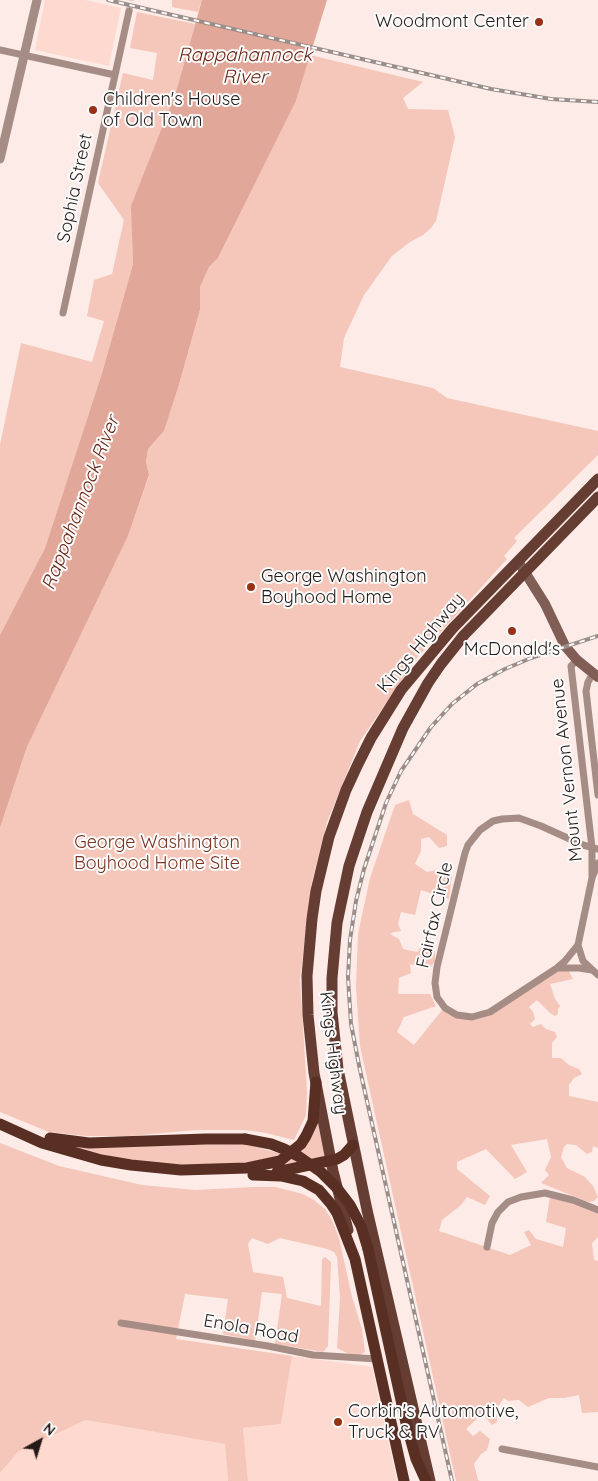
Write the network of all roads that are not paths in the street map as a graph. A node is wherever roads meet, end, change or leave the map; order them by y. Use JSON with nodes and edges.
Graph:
{"nodes":[{"id":1,"x":36,"y":0,"type":"edge"},
{"id":2,"x":129,"y":11,"type":"tunnel mouth"},
{"id":3,"x":0,"y":50,"type":"edge"},
{"id":4,"x":23,"y":56,"type":"junction"},
{"id":5,"x":116,"y":75,"type":"junction"},
{"id":6,"x":0,"y":159,"type":"edge"},
{"id":7,"x":63,"y":313,"type":"dead end"},
{"id":8,"x":598,"y":479,"type":"edge"},
{"id":9,"x":598,"y":497,"type":"edge"},
{"id":10,"x":518,"y":561,"type":"junction"},
{"id":11,"x":525,"y":571,"type":"junction"},
{"id":12,"x":577,"y":660,"type":"junction"},
{"id":13,"x":596,"y":675,"type":"edge"},
{"id":14,"x":598,"y":795,"type":"edge"},
{"id":15,"x":595,"y":848,"type":"edge"},
{"id":16,"x":598,"y":863,"type":"edge"},
{"id":17,"x":592,"y":878,"type":"junction"},
{"id":18,"x":578,"y":944,"type":"junction"},
{"id":19,"x":557,"y":968,"type":"junction"},
{"id":20,"x":595,"y":972,"type":"edge"},
{"id":21,"x":316,"y":1082,"type":"junction"},
{"id":22,"x":0,"y":1124,"type":"edge"},
{"id":23,"x":0,"y":1133,"type":"edge"},
{"id":24,"x":353,"y":1145,"type":"junction"},
{"id":25,"x":331,"y":1161,"type":"junction"},
{"id":26,"x":253,"y":1175,"type":"junction"},
{"id":27,"x":596,"y":1207,"type":"edge"},
{"id":28,"x":487,"y":1247,"type":"dead end"},
{"id":29,"x":355,"y":1259,"type":"junction"},
{"id":30,"x":121,"y":1323,"type":"dead end"},
{"id":31,"x":377,"y":1359,"type":"junction"},
{"id":32,"x":502,"y":1449,"type":"dead end"},
{"id":33,"x":598,"y":1467,"type":"edge"},
{"id":34,"x":404,"y":1481,"type":"edge"},
{"id":35,"x":426,"y":1481,"type":"edge"},
{"id":36,"x":430,"y":1481,"type":"edge"}],
"edges":[{"from":1,"to":4,"type":"street"},
{"from":2,"to":5,"type":"street","name":"Sophia Street"},
{"from":3,"to":4,"type":"street"},
{"from":4,"to":5,"type":"street"},
{"from":4,"to":6,"type":"street"},
{"from":5,"to":7,"type":"street","name":"Sophia Street"},
{"from":8,"to":10,"type":"main road","name":"Kings Highway"},
{"from":9,"to":11,"type":"main road","name":"Kings Highway"},
{"from":10,"to":11,"type":"main road"},
{"from":10,"to":21,"type":"main road","name":"Kings Highway"},
{"from":11,"to":12,"type":"main road"},
{"from":11,"to":24,"type":"main road","name":"Kings Highway"},
{"from":12,"to":13,"type":"main road"},
{"from":12,"to":15,"type":"street","name":"Mount Vernon Avenue"},
{"from":13,"to":14,"type":"street","name":"Mount Vernon Avenue"},
{"from":15,"to":17,"type":"street","name":"Mount Vernon Avenue"},
{"from":15,"to":19,"type":"street","name":"Fairfax Circle"},
{"from":16,"to":17,"type":"street","name":"Mount Vernon Avenue"},
{"from":17,"to":18,"type":"street","name":"Mount Vernon Avenue"},
{"from":18,"to":19,"type":"street","name":"Fairfax Circle"},
{"from":18,"to":20,"type":"street"},
{"from":19,"to":20,"type":"street"},
{"from":21,"to":22,"type":"highway"},
{"from":21,"to":25,"type":"main road","name":"Kings Highway"},
{"from":22,"to":35,"type":"highway","bridge":true},
{"from":23,"to":26,"type":"highway"},
{"from":24,"to":25,"type":"highway"},
{"from":24,"to":36,"type":"main road","name":"Kings Highway"},
{"from":25,"to":26,"type":"highway"},
{"from":25,"to":29,"type":"main road","name":"Kings Highway"},
{"from":26,"to":29,"type":"highway"},
{"from":27,"to":28,"type":"street"},
{"from":29,"to":31,"type":"highway","name":"Kings Highway"},
{"from":30,"to":31,"type":"street","name":"Enola Road"},
{"from":31,"to":34,"type":"highway","name":"Kings Highway"},
{"from":32,"to":33,"type":"street"}]}
